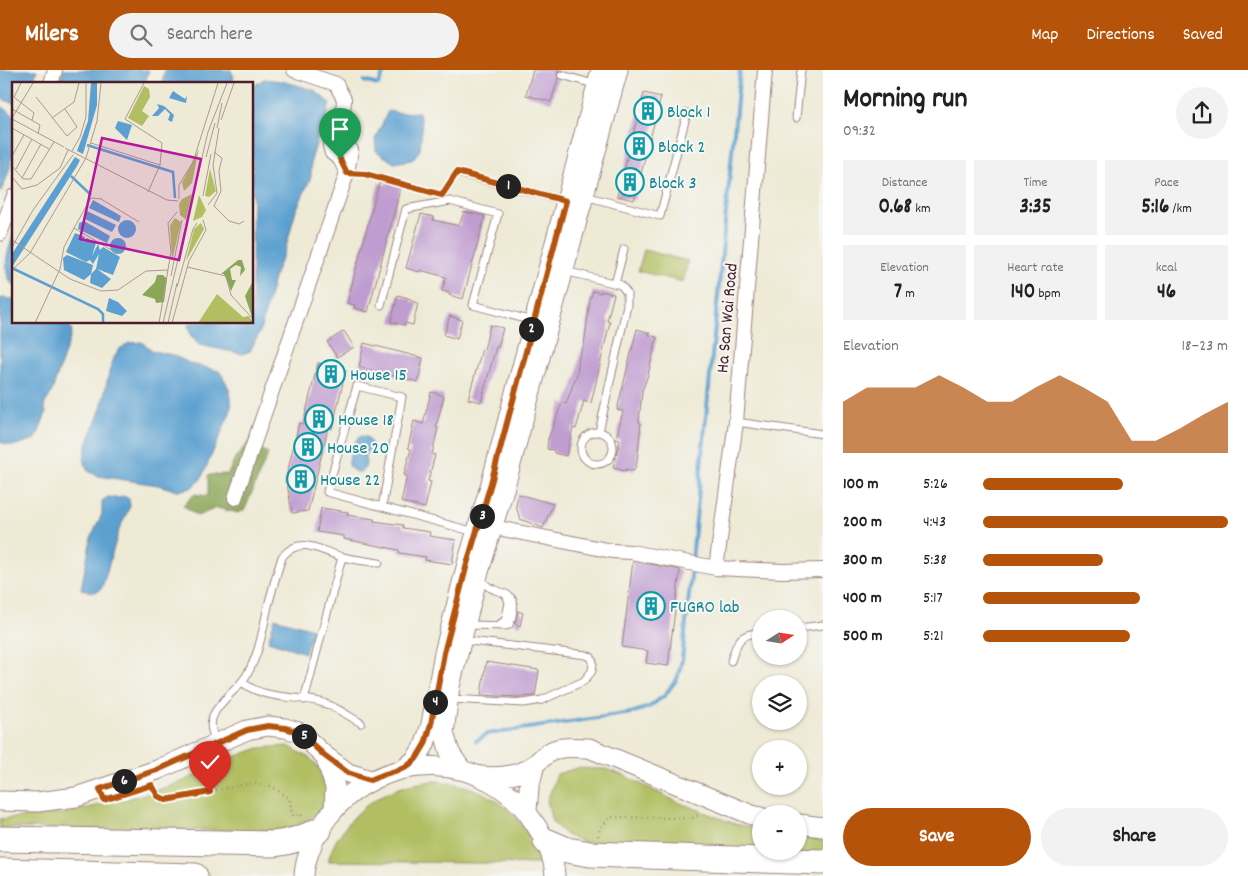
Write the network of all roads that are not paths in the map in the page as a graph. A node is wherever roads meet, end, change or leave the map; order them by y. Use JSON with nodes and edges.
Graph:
{"nodes":[{"id":1,"x":294,"y":70,"type":"edge"},
{"id":2,"x":618,"y":70,"type":"edge"},
{"id":3,"x":765,"y":70,"type":"edge"},
{"id":4,"x":802,"y":70,"type":"edge"},
{"id":5,"x":562,"y":75,"type":"dead end"},
{"id":6,"x":599,"y":78,"type":"edge"},
{"id":7,"x":687,"y":113,"type":"dead end"},
{"id":8,"x":796,"y":118,"type":"dead end"},
{"id":9,"x":351,"y":150,"type":"dead end"},
{"id":10,"x":457,"y":172,"type":"road end"},
{"id":11,"x":347,"y":173,"type":"junction"},
{"id":12,"x":584,"y":196,"type":"junction"},
{"id":13,"x":12,"y":201,"type":"edge"},
{"id":14,"x":566,"y":201,"type":"junction"},
{"id":15,"x":0,"y":234,"type":"edge"},
{"id":16,"x":624,"y":250,"type":"dead end"},
{"id":17,"x":564,"y":271,"type":"junction"},
{"id":18,"x":616,"y":284,"type":"junction"},
{"id":19,"x":381,"y":305,"type":"dead end"},
{"id":20,"x":533,"y":321,"type":"junction"},
{"id":21,"x":736,"y":422,"type":"junction"},
{"id":22,"x":599,"y":432,"type":"junction"},
{"id":23,"x":823,"y":434,"type":"edge"},
{"id":24,"x":235,"y":498,"type":"dead end"},
{"id":25,"x":382,"y":507,"type":"junction"},
{"id":26,"x":485,"y":530,"type":"junction"},
{"id":27,"x":342,"y":557,"type":"junction"},
{"id":28,"x":379,"y":563,"type":"dead end"},
{"id":29,"x":710,"y":566,"type":"junction"},
{"id":30,"x":823,"y":570,"type":"edge"},
{"id":31,"x":478,"y":575,"type":"junction"},
{"id":32,"x":823,"y":625,"type":"edge"},
{"id":33,"x":808,"y":627,"type":"edge"},
{"id":34,"x":752,"y":633,"type":"edge"},
{"id":35,"x":462,"y":634,"type":"junction"},
{"id":36,"x":730,"y":660,"type":"dead end"},
{"id":37,"x":242,"y":682,"type":"junction"},
{"id":38,"x":448,"y":699,"type":"junction"},
{"id":39,"x":304,"y":700,"type":"junction"},
{"id":40,"x":361,"y":723,"type":"dead end"},
{"id":41,"x":218,"y":743,"type":"junction"},
{"id":42,"x":325,"y":756,"type":"junction"},
{"id":43,"x":535,"y":764,"type":"junction"},
{"id":44,"x":405,"y":768,"type":"junction"},
{"id":45,"x":461,"y":769,"type":"junction"},
{"id":46,"x":480,"y":776,"type":"junction"},
{"id":47,"x":370,"y":780,"type":"junction"},
{"id":48,"x":0,"y":801,"type":"edge"},
{"id":49,"x":334,"y":810,"type":"junction"},
{"id":50,"x":527,"y":811,"type":"junction"},
{"id":51,"x":752,"y":815,"type":"edge"},
{"id":52,"x":807,"y":825,"type":"edge"},
{"id":53,"x":823,"y":827,"type":"edge"},
{"id":54,"x":320,"y":830,"type":"junction"},
{"id":55,"x":0,"y":839,"type":"edge"},
{"id":56,"x":546,"y":841,"type":"junction"},
{"id":57,"x":823,"y":862,"type":"edge"},
{"id":58,"x":0,"y":871,"type":"edge"},
{"id":59,"x":195,"y":876,"type":"edge"},
{"id":60,"x":304,"y":876,"type":"edge"},
{"id":61,"x":556,"y":876,"type":"edge"}],
"edges":[{"from":1,"to":11,"type":"street"},
{"from":2,"to":12,"type":"street"},
{"from":3,"to":21,"type":"street","name":"Ha San Wai Road"},
{"from":4,"to":8,"type":"lane"},
{"from":5,"to":6,"type":"lane"},
{"from":6,"to":14,"type":"street"},
{"from":7,"to":12,"type":"lane"},
{"from":9,"to":11,"type":"street"},
{"from":10,"to":14,"type":"lane"},
{"from":11,"to":24,"type":"street"},
{"from":12,"to":17,"type":"street"},
{"from":13,"to":15,"type":"street"},
{"from":14,"to":20,"type":"street"},
{"from":16,"to":18,"type":"lane"},
{"from":17,"to":18,"type":"lane"},
{"from":17,"to":26,"type":"street"},
{"from":18,"to":22,"type":"lane"},
{"from":19,"to":20,"type":"lane"},
{"from":20,"to":26,"type":"street"},
{"from":21,"to":23,"type":"lane"},
{"from":21,"to":29,"type":"street","name":"Ha San Wai Road"},
{"from":22,"to":22,"type":"lane"},
{"from":25,"to":25,"type":"lane"},
{"from":25,"to":26,"type":"lane"},
{"from":26,"to":29,"type":"street"},
{"from":26,"to":31,"type":"street"},
{"from":26,"to":44,"type":"street"},
{"from":27,"to":28,"type":"lane"},
{"from":27,"to":37,"type":"lane"},
{"from":27,"to":39,"type":"lane"},
{"from":29,"to":30,"type":"street"},
{"from":31,"to":35,"type":"street"},
{"from":31,"to":35,"type":"lane"},
{"from":32,"to":33,"type":"lane"},
{"from":34,"to":36,"type":"lane"},
{"from":35,"to":38,"type":"street"},
{"from":35,"to":38,"type":"lane"},
{"from":37,"to":39,"type":"lane"},
{"from":37,"to":41,"type":"lane"},
{"from":38,"to":45,"type":"street"},
{"from":39,"to":40,"type":"lane"},
{"from":41,"to":42,"type":"street"},
{"from":41,"to":48,"type":"street"},
{"from":42,"to":47,"type":"street"},
{"from":42,"to":49,"type":"street"},
{"from":43,"to":46,"type":"street"},
{"from":43,"to":50,"type":"street"},
{"from":43,"to":51,"type":"street"},
{"from":44,"to":45,"type":"street"},
{"from":44,"to":47,"type":"street"},
{"from":45,"to":46,"type":"street"},
{"from":46,"to":50,"type":"street"},
{"from":47,"to":49,"type":"street"},
{"from":49,"to":54,"type":"street"},
{"from":50,"to":56,"type":"street"},
{"from":52,"to":53,"type":"street"},
{"from":54,"to":55,"type":"highway"},
{"from":54,"to":60,"type":"street"},
{"from":56,"to":57,"type":"highway"},
{"from":56,"to":61,"type":"street"},
{"from":58,"to":59,"type":"highway"}]}
